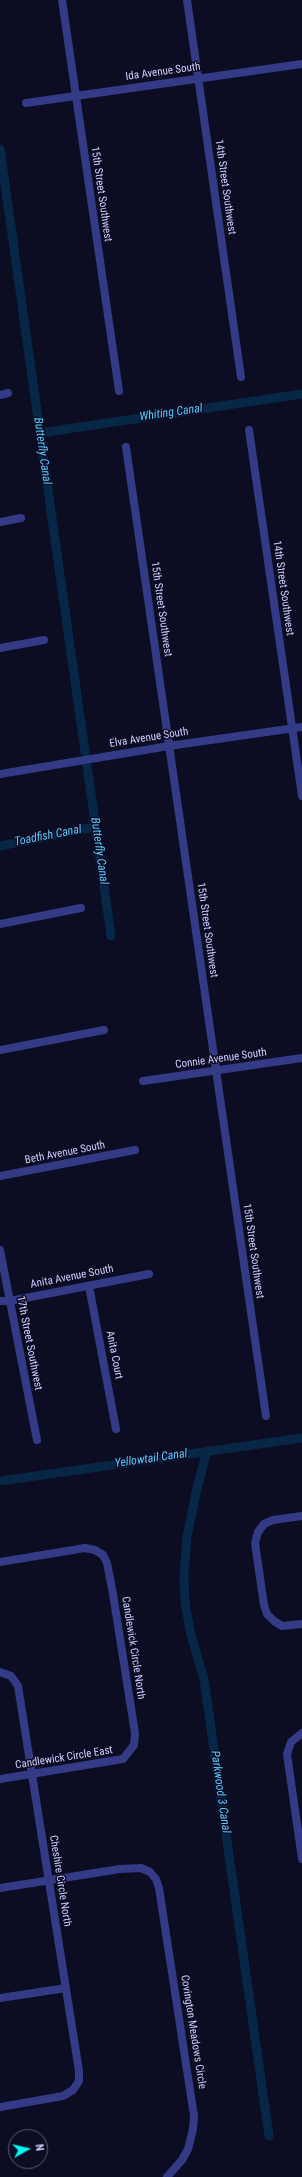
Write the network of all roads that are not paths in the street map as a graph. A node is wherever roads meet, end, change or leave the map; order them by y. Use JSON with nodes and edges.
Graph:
{"nodes":[{"id":1,"x":62,"y":0,"type":"edge"},
{"id":2,"x":187,"y":0,"type":"edge"},
{"id":3,"x":302,"y":64,"type":"edge"},
{"id":4,"x":199,"y":78,"type":"junction"},
{"id":5,"x":76,"y":96,"type":"junction"},
{"id":6,"x":26,"y":103,"type":"dead end"},
{"id":7,"x":241,"y":377,"type":"dead end"},
{"id":8,"x":118,"y":391,"type":"dead end"},
{"id":9,"x":249,"y":430,"type":"dead end"},
{"id":10,"x":126,"y":446,"type":"dead end"},
{"id":11,"x":21,"y":518,"type":"dead end"},
{"id":12,"x":0,"y":522,"type":"edge"},
{"id":13,"x":44,"y":640,"type":"dead end"},
{"id":14,"x":0,"y":648,"type":"edge"},
{"id":15,"x":302,"y":727,"type":"edge"},
{"id":16,"x":292,"y":728,"type":"junction"},
{"id":17,"x":170,"y":746,"type":"junction"},
{"id":18,"x":0,"y":774,"type":"edge"},
{"id":19,"x":302,"y":796,"type":"edge"},
{"id":20,"x":81,"y":908,"type":"dead end"},
{"id":21,"x":0,"y":924,"type":"edge"},
{"id":22,"x":104,"y":1030,"type":"dead end"},
{"id":23,"x":0,"y":1050,"type":"edge"},
{"id":24,"x":302,"y":1058,"type":"edge"},
{"id":25,"x":216,"y":1070,"type":"junction"},
{"id":26,"x":143,"y":1081,"type":"dead end"},
{"id":27,"x":135,"y":1150,"type":"dead end"},
{"id":28,"x":0,"y":1176,"type":"edge"},
{"id":29,"x":0,"y":1250,"type":"edge"},
{"id":30,"x":148,"y":1274,"type":"dead end"},
{"id":31,"x":89,"y":1286,"type":"junction"},
{"id":32,"x":0,"y":1301,"type":"edge"},
{"id":33,"x":10,"y":1301,"type":"junction"},
{"id":34,"x":266,"y":1416,"type":"dead end"},
{"id":35,"x":116,"y":1429,"type":"dead end"},
{"id":36,"x":37,"y":1440,"type":"dead end"},
{"id":37,"x":302,"y":1516,"type":"edge"},
{"id":38,"x":0,"y":1562,"type":"edge"},
{"id":39,"x":302,"y":1624,"type":"edge"},
{"id":40,"x":0,"y":1672,"type":"edge"},
{"id":41,"x":302,"y":1733,"type":"edge"},
{"id":42,"x":130,"y":1753,"type":"joint"},
{"id":43,"x":32,"y":1774,"type":"junction"},
{"id":44,"x":0,"y":1779,"type":"edge"},
{"id":45,"x":301,"y":1842,"type":"edge"},
{"id":46,"x":302,"y":1859,"type":"edge"},
{"id":47,"x":49,"y":1881,"type":"junction"},
{"id":48,"x":0,"y":1888,"type":"edge"},
{"id":49,"x":66,"y":1988,"type":"junction"},
{"id":50,"x":0,"y":1998,"type":"edge"},
{"id":51,"x":0,"y":2107,"type":"edge"},
{"id":52,"x":167,"y":2177,"type":"edge"}],
"edges":[{"from":1,"to":5,"type":"street","name":"15th Street Southwest"},
{"from":2,"to":4,"type":"street","name":"14th Street Southwest"},
{"from":3,"to":4,"type":"street","name":"Ida Avenue South"},
{"from":4,"to":5,"type":"street","name":"Ida Avenue South"},
{"from":4,"to":7,"type":"street","name":"14th Street Southwest"},
{"from":5,"to":6,"type":"street","name":"Ida Avenue South"},
{"from":5,"to":8,"type":"street","name":"15th Street Southwest"},
{"from":9,"to":16,"type":"street","name":"14th Street Southwest"},
{"from":10,"to":17,"type":"street","name":"15th Street Southwest"},
{"from":11,"to":12,"type":"street"},
{"from":13,"to":14,"type":"street"},
{"from":15,"to":16,"type":"street","name":"Elva Avenue South"},
{"from":16,"to":17,"type":"street","name":"Elva Avenue South"},
{"from":16,"to":19,"type":"street","name":"14th Street Southwest"},
{"from":17,"to":18,"type":"street","name":"Elva Avenue South"},
{"from":17,"to":25,"type":"street","name":"15th Street Southwest"},
{"from":20,"to":21,"type":"street"},
{"from":22,"to":23,"type":"street"},
{"from":24,"to":25,"type":"street","name":"Connie Avenue South"},
{"from":25,"to":26,"type":"street","name":"Connie Avenue South"},
{"from":25,"to":34,"type":"street","name":"15th Street Southwest"},
{"from":27,"to":28,"type":"street","name":"Beth Avenue South"},
{"from":29,"to":33,"type":"street","name":"17th Street Southwest"},
{"from":30,"to":31,"type":"street","name":"Anita Avenue South"},
{"from":31,"to":33,"type":"street","name":"Anita Avenue South"},
{"from":31,"to":35,"type":"street","name":"Anita Court"},
{"from":32,"to":33,"type":"street","name":"Anita Avenue South"},
{"from":33,"to":36,"type":"street","name":"17th Street Southwest"},
{"from":37,"to":39,"type":"street"},
{"from":38,"to":42,"type":"street","name":"Candlewick Circle North"},
{"from":40,"to":43,"type":"street","name":"Cheshire Circle North"},
{"from":41,"to":45,"type":"street"},
{"from":42,"to":43,"type":"street","name":"Candlewick Circle East"},
{"from":43,"to":44,"type":"street","name":"Candlewick Circle East"},
{"from":43,"to":47,"type":"street","name":"Cheshire Circle North"},
{"from":45,"to":46,"type":"street"},
{"from":47,"to":48,"type":"street"},
{"from":47,"to":49,"type":"street","name":"Cheshire Circle North"},
{"from":47,"to":52,"type":"street","name":"Covington Meadows Circle"},
{"from":49,"to":50,"type":"street"},
{"from":49,"to":51,"type":"street","name":"Cheshire Circle North"}]}
